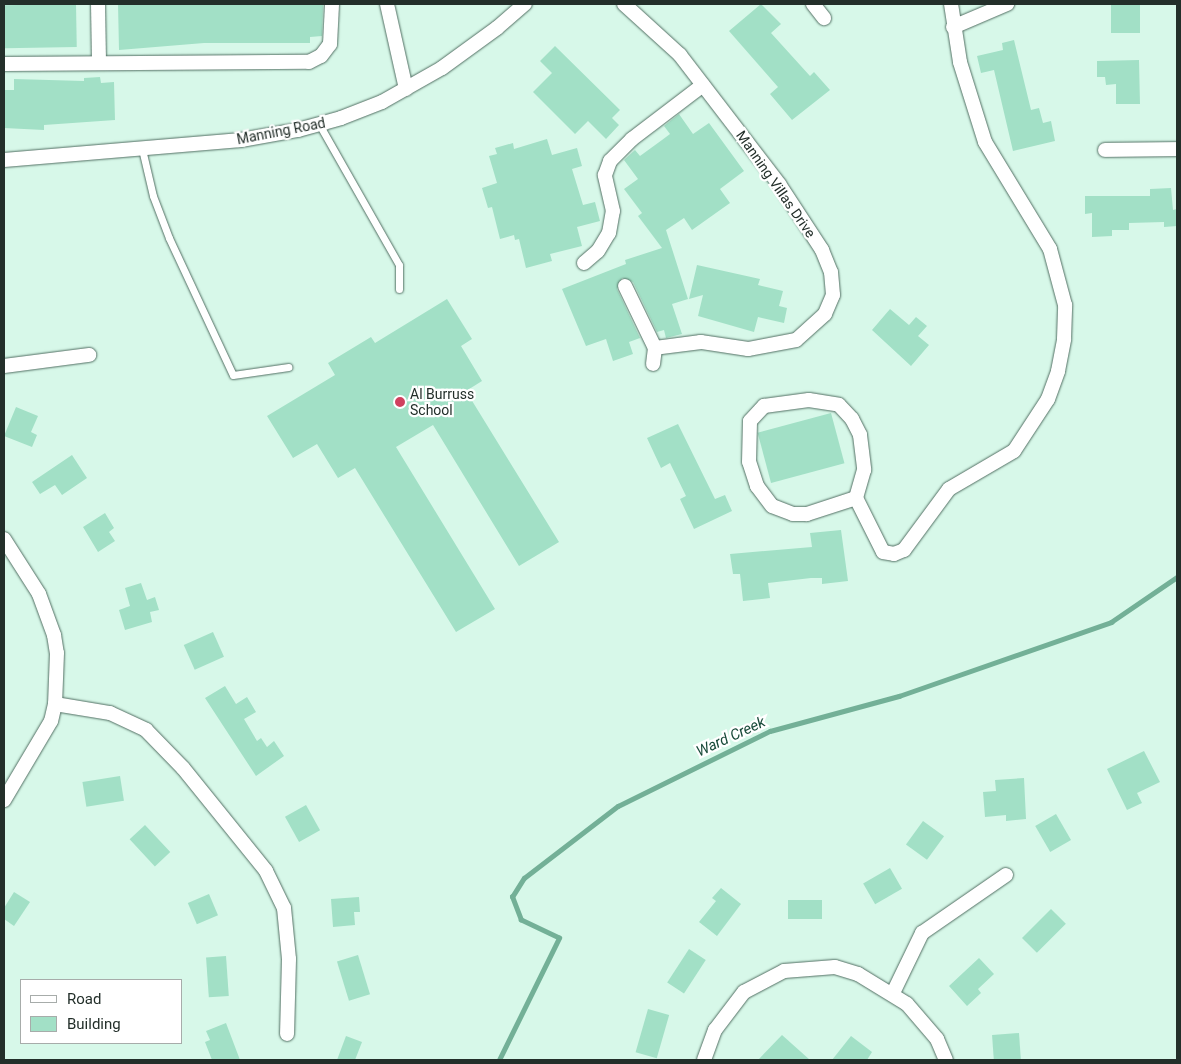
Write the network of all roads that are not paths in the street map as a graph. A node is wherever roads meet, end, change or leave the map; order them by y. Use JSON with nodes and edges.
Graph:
{"nodes":[{"id":1,"x":98,"y":4,"type":"edge"},
{"id":2,"x":332,"y":4,"type":"edge"},
{"id":3,"x":387,"y":4,"type":"edge"},
{"id":4,"x":525,"y":4,"type":"edge"},
{"id":5,"x":624,"y":4,"type":"edge"},
{"id":6,"x":813,"y":4,"type":"edge"},
{"id":7,"x":951,"y":4,"type":"edge"},
{"id":8,"x":1007,"y":4,"type":"edge"},
{"id":9,"x":824,"y":18,"type":"dead end"},
{"id":10,"x":952,"y":27,"type":"junction"},
{"id":11,"x":4,"y":64,"type":"edge"},
{"id":12,"x":99,"y":64,"type":"junction"},
{"id":13,"x":703,"y":85,"type":"junction"},
{"id":14,"x":406,"y":89,"type":"junction"},
{"id":15,"x":319,"y":124,"type":"junction"},
{"id":16,"x":142,"y":149,"type":"junction"},
{"id":17,"x":1177,"y":149,"type":"edge"},
{"id":18,"x":1105,"y":150,"type":"dead end"},
{"id":19,"x":4,"y":160,"type":"edge"},
{"id":20,"x":584,"y":263,"type":"dead end"},
{"id":21,"x":626,"y":286,"type":"dead end"},
{"id":22,"x":399,"y":289,"type":"dead end"},
{"id":23,"x":655,"y":348,"type":"junction"},
{"id":24,"x":89,"y":355,"type":"dead end"},
{"id":25,"x":653,"y":364,"type":"dead end"},
{"id":26,"x":4,"y":366,"type":"edge"},
{"id":27,"x":288,"y":367,"type":"dead end"},
{"id":28,"x":856,"y":498,"type":"junction"},
{"id":29,"x":4,"y":539,"type":"edge"},
{"id":30,"x":55,"y":704,"type":"junction"},
{"id":31,"x":4,"y":800,"type":"edge"},
{"id":32,"x":1006,"y":875,"type":"dead end"},
{"id":33,"x":892,"y":993,"type":"junction"},
{"id":34,"x":287,"y":1034,"type":"dead end"},
{"id":35,"x":704,"y":1060,"type":"edge"},
{"id":36,"x":946,"y":1060,"type":"edge"}],
"edges":[{"from":1,"to":12,"type":"street"},
{"from":2,"to":12,"type":"street"},
{"from":3,"to":14,"type":"street"},
{"from":4,"to":14,"type":"street","name":"Manning Road"},
{"from":5,"to":13,"type":"street","name":"Manning Villas Drive"},
{"from":6,"to":9,"type":"street"},
{"from":7,"to":10,"type":"street"},
{"from":8,"to":10,"type":"street"},
{"from":10,"to":28,"type":"street"},
{"from":11,"to":12,"type":"street"},
{"from":13,"to":20,"type":"street"},
{"from":13,"to":23,"type":"street","name":"Manning Villas Drive"},
{"from":14,"to":15,"type":"street","name":"Manning Road"},
{"from":15,"to":16,"type":"street","name":"Manning Road"},
{"from":15,"to":22,"type":"lane"},
{"from":16,"to":19,"type":"street","name":"Manning Road"},
{"from":16,"to":27,"type":"lane"},
{"from":17,"to":18,"type":"street"},
{"from":21,"to":23,"type":"street"},
{"from":23,"to":25,"type":"street"},
{"from":24,"to":26,"type":"street"},
{"from":28,"to":28,"type":"street"},
{"from":29,"to":30,"type":"street"},
{"from":30,"to":31,"type":"street"},
{"from":30,"to":34,"type":"street"},
{"from":32,"to":33,"type":"street"},
{"from":33,"to":35,"type":"street"},
{"from":33,"to":36,"type":"street"}]}
